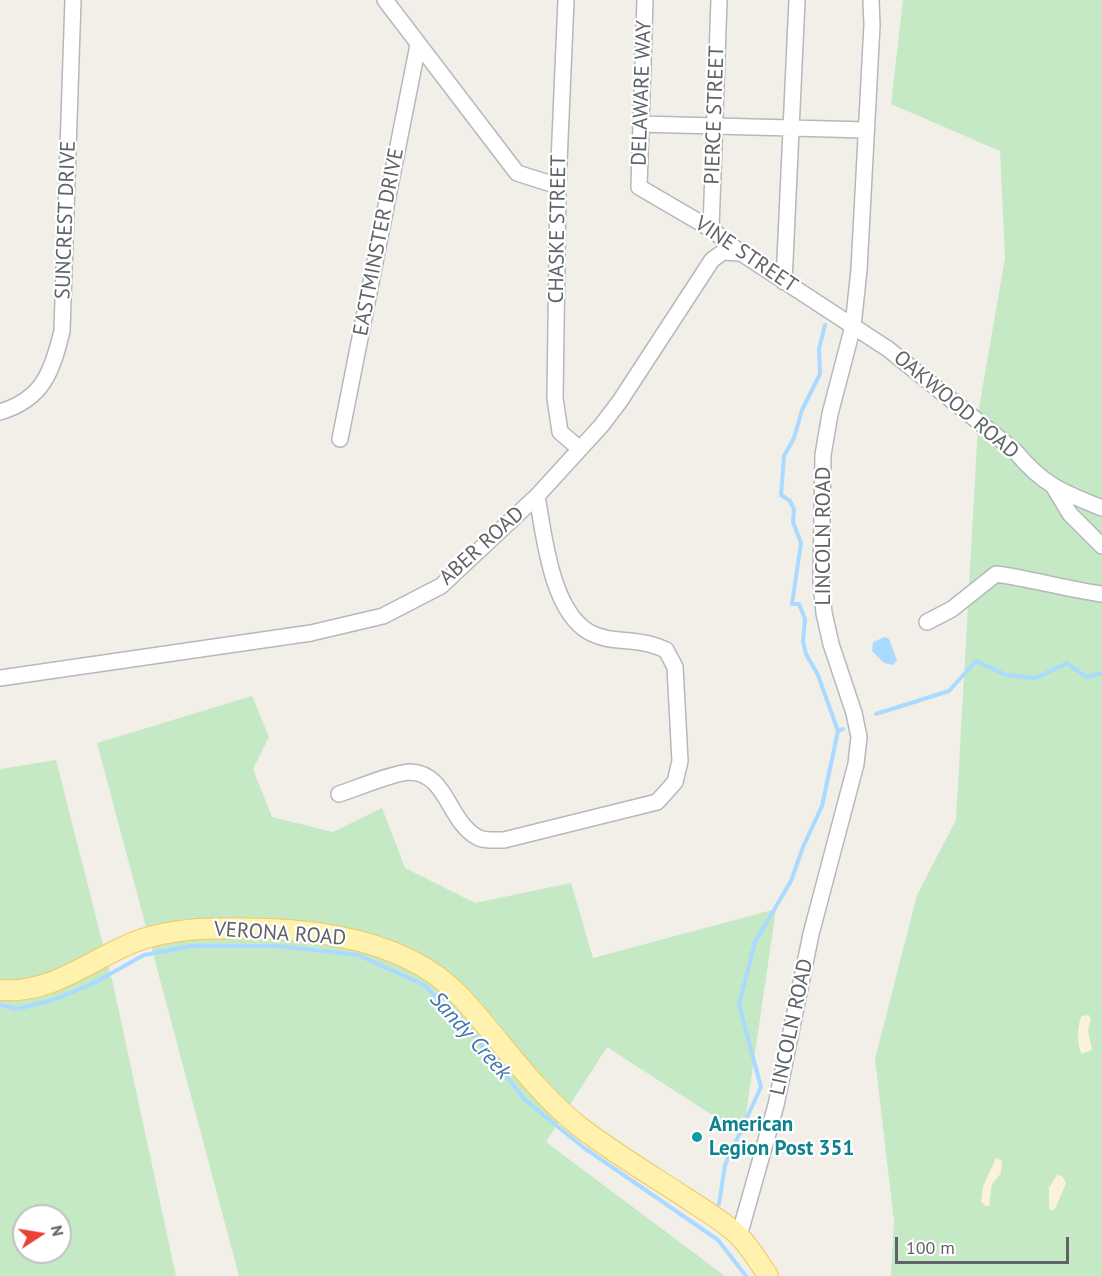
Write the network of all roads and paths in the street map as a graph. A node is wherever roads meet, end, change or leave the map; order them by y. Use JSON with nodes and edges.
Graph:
{"nodes":[{"id":1,"x":74,"y":0,"type":"edge"},
{"id":2,"x":385,"y":0,"type":"edge"},
{"id":3,"x":566,"y":0,"type":"edge"},
{"id":4,"x":645,"y":0,"type":"edge"},
{"id":5,"x":719,"y":0,"type":"edge"},
{"id":6,"x":797,"y":0,"type":"edge"},
{"id":7,"x":871,"y":0,"type":"edge"},
{"id":8,"x":418,"y":45,"type":"junction"},
{"id":9,"x":640,"y":124,"type":"junction"},
{"id":10,"x":715,"y":126,"type":"junction"},
{"id":11,"x":792,"y":128,"type":"junction"},
{"id":12,"x":866,"y":130,"type":"junction"},
{"id":13,"x":558,"y":186,"type":"junction"},
{"id":14,"x":639,"y":187,"type":"joint"},
{"id":15,"x":711,"y":230,"type":"junction"},
{"id":16,"x":741,"y":253,"type":"junction"},
{"id":17,"x":784,"y":282,"type":"junction"},
{"id":18,"x":853,"y":326,"type":"junction"},
{"id":19,"x":0,"y":412,"type":"edge"},
{"id":20,"x":340,"y":439,"type":"dead end"},
{"id":21,"x":580,"y":449,"type":"junction"},
{"id":22,"x":1055,"y":489,"type":"junction"},
{"id":23,"x":537,"y":496,"type":"junction"},
{"id":24,"x":1102,"y":508,"type":"edge"},
{"id":25,"x":1102,"y":546,"type":"edge"},
{"id":26,"x":1102,"y":594,"type":"edge"},
{"id":27,"x":927,"y":622,"type":"dead end"},
{"id":28,"x":0,"y":678,"type":"edge"},
{"id":29,"x":339,"y":794,"type":"dead end"},
{"id":30,"x":0,"y":990,"type":"edge"},
{"id":31,"x":739,"y":1236,"type":"junction"},
{"id":32,"x":768,"y":1276,"type":"edge"}],
"edges":[{"from":1,"to":19,"type":"street","name":"SUNCREST DRIVE"},
{"from":2,"to":8,"type":"street"},
{"from":3,"to":13,"type":"street","name":"CHASKE STREET"},
{"from":4,"to":9,"type":"street","name":"DELAWARE WAY"},
{"from":5,"to":10,"type":"street","name":"PIERCE STREET"},
{"from":6,"to":11,"type":"street"},
{"from":7,"to":12,"type":"street","name":"LINCOLN ROAD"},
{"from":8,"to":13,"type":"street"},
{"from":8,"to":20,"type":"street","name":"EASTMINSTER DRIVE"},
{"from":9,"to":10,"type":"street"},
{"from":9,"to":14,"type":"street","name":"DELAWARE WAY"},
{"from":10,"to":11,"type":"street"},
{"from":10,"to":15,"type":"street","name":"PIERCE STREET"},
{"from":11,"to":12,"type":"street"},
{"from":11,"to":17,"type":"street"},
{"from":12,"to":18,"type":"street","name":"LINCOLN ROAD"},
{"from":13,"to":21,"type":"street","name":"CHASKE STREET"},
{"from":14,"to":15,"type":"street","name":"VINE STREET"},
{"from":15,"to":16,"type":"street","name":"VINE STREET"},
{"from":16,"to":17,"type":"street","name":"VINE STREET"},
{"from":16,"to":21,"type":"street","name":"ABER ROAD"},
{"from":17,"to":18,"type":"street","name":"VINE STREET"},
{"from":18,"to":22,"type":"street","name":"OAKWOOD ROAD"},
{"from":18,"to":31,"type":"street","name":"LINCOLN ROAD"},
{"from":21,"to":23,"type":"street","name":"ABER ROAD"},
{"from":22,"to":24,"type":"street"},
{"from":22,"to":25,"type":"street"},
{"from":23,"to":28,"type":"street","name":"ABER ROAD"},
{"from":23,"to":29,"type":"street"},
{"from":26,"to":27,"type":"street"},
{"from":30,"to":31,"type":"main road","name":"VERONA ROAD"},
{"from":31,"to":32,"type":"main road","name":"VERONA ROAD"}]}
